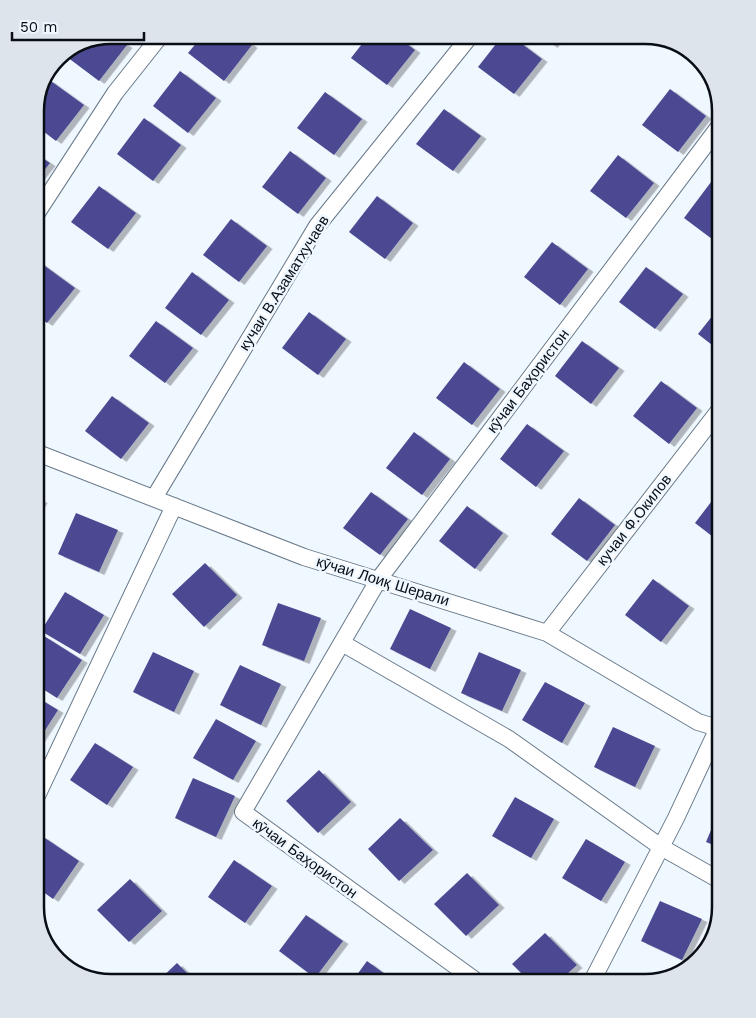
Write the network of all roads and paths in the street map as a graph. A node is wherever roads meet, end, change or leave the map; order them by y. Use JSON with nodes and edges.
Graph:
{"nodes":[{"id":1,"x":154,"y":44,"type":"edge"},
{"id":2,"x":464,"y":44,"type":"edge"},
{"id":3,"x":712,"y":136,"type":"edge"},
{"id":4,"x":44,"y":202,"type":"edge"},
{"id":5,"x":712,"y":420,"type":"edge"},
{"id":6,"x":44,"y":455,"type":"edge"},
{"id":7,"x":154,"y":498,"type":"junction"},
{"id":8,"x":174,"y":506,"type":"junction"},
{"id":9,"x":379,"y":579,"type":"junction"},
{"id":10,"x":547,"y":633,"type":"junction"},
{"id":11,"x":342,"y":643,"type":"junction"},
{"id":12,"x":712,"y":726,"type":"edge"},
{"id":13,"x":712,"y":745,"type":"edge"},
{"id":14,"x":44,"y":781,"type":"edge"},
{"id":15,"x":662,"y":847,"type":"junction"},
{"id":16,"x":712,"y":876,"type":"edge"},
{"id":17,"x":467,"y":974,"type":"edge"},
{"id":18,"x":596,"y":974,"type":"edge"}],
"edges":[{"from":1,"to":4,"type":"street"},
{"from":2,"to":7,"type":"street","name":"кучаи В.Азаматхучаев"},
{"from":3,"to":9,"type":"street","name":"кӯчаи Баҳористон"},
{"from":5,"to":10,"type":"street","name":"кучаи Ф.Окилов"},
{"from":6,"to":7,"type":"street","name":"кӯчаи Лоиқ Шерали"},
{"from":7,"to":8,"type":"street","name":"кӯчаи Лоиқ Шерали"},
{"from":8,"to":9,"type":"street","name":"кӯчаи Лоиқ Шерали"},
{"from":8,"to":14,"type":"street"},
{"from":9,"to":10,"type":"street","name":"кӯчаи Лоиқ Шерали"},
{"from":9,"to":11,"type":"street","name":"кӯчаи Баҳористон"},
{"from":10,"to":12,"type":"street","name":"кӯчаи Лоиқ Шерали"},
{"from":11,"to":15,"type":"street"},
{"from":11,"to":17,"type":"street","name":"кӯчаи Баҳористон"},
{"from":13,"to":15,"type":"street"},
{"from":15,"to":16,"type":"street"},
{"from":15,"to":18,"type":"street"}]}
